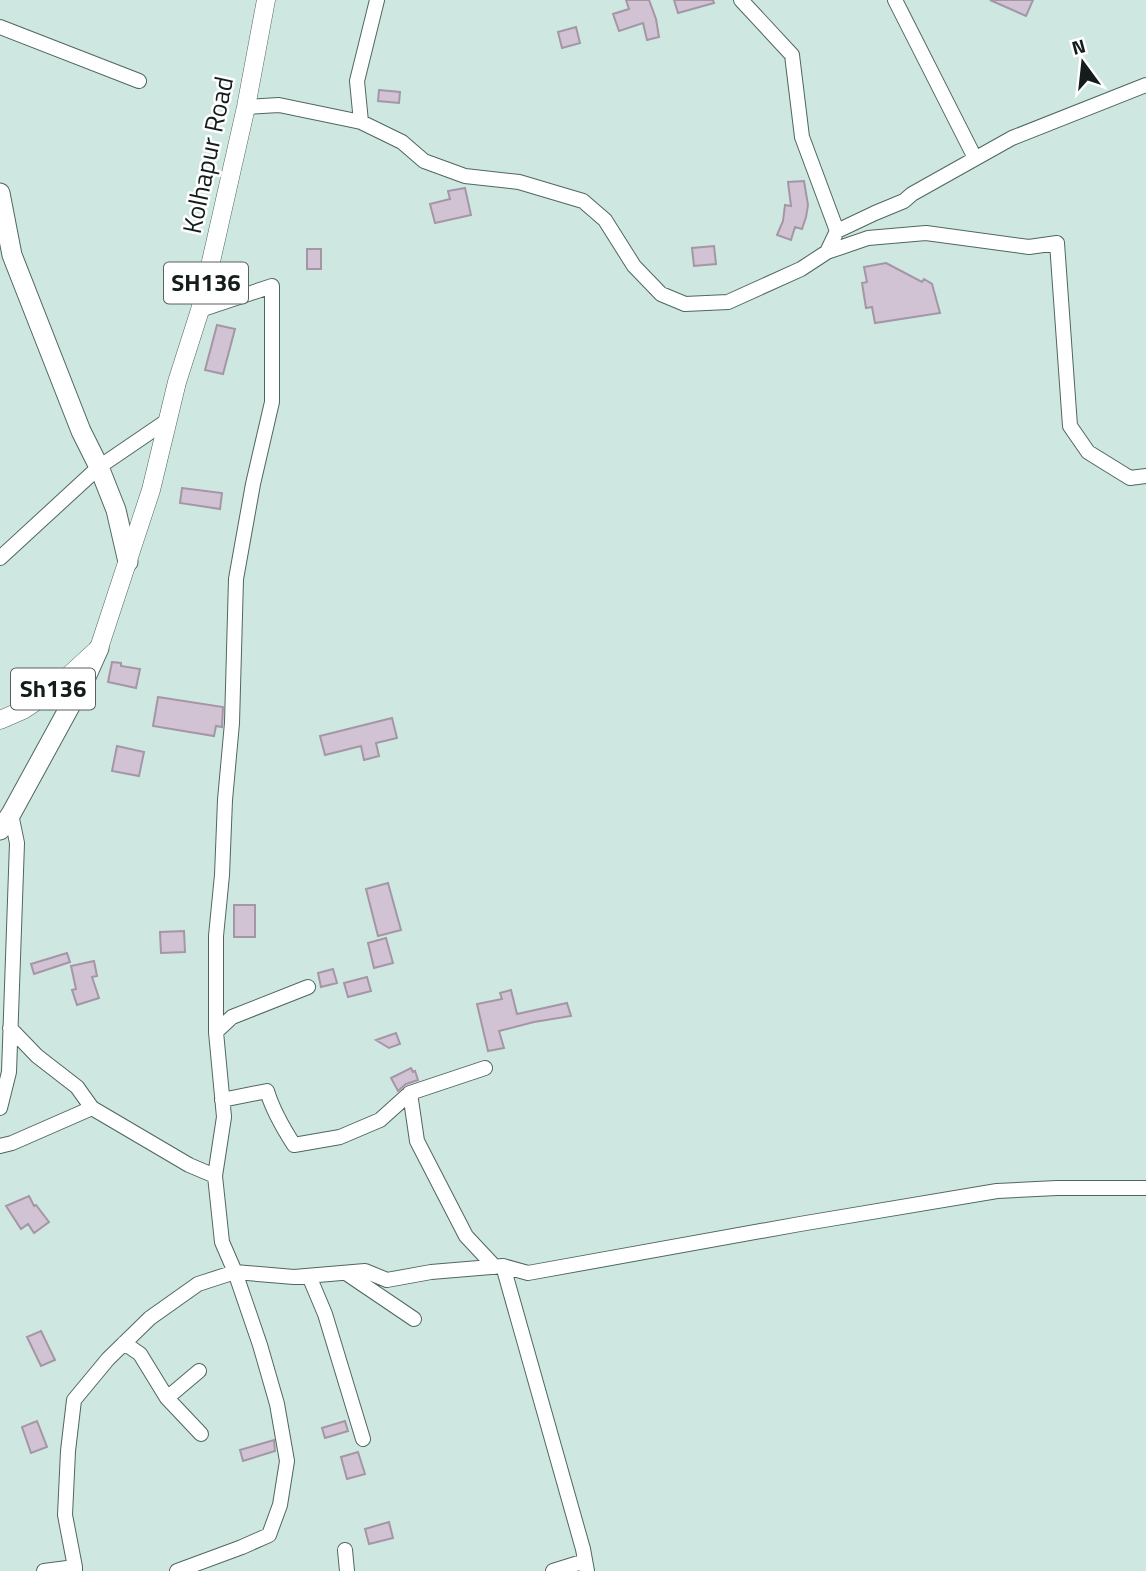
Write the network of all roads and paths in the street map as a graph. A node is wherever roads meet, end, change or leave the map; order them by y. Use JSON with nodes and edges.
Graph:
{"nodes":[{"id":1,"x":267,"y":0,"type":"edge"},
{"id":2,"x":377,"y":0,"type":"edge"},
{"id":3,"x":741,"y":0,"type":"edge"},
{"id":4,"x":895,"y":0,"type":"edge"},
{"id":5,"x":0,"y":27,"type":"edge"},
{"id":6,"x":139,"y":81,"type":"dead end"},
{"id":7,"x":1146,"y":85,"type":"edge"},
{"id":8,"x":246,"y":107,"type":"junction"},
{"id":9,"x":361,"y":122,"type":"junction"},
{"id":10,"x":975,"y":158,"type":"junction"},
{"id":11,"x":0,"y":193,"type":"edge"},
{"id":12,"x":837,"y":230,"type":"junction"},
{"id":13,"x":827,"y":252,"type":"junction"},
{"id":14,"x":200,"y":310,"type":"junction"},
{"id":15,"x":168,"y":420,"type":"junction"},
{"id":16,"x":99,"y":467,"type":"junction"},
{"id":17,"x":1146,"y":476,"type":"edge"},
{"id":18,"x":0,"y":558,"type":"edge"},
{"id":19,"x":128,"y":562,"type":"junction"},
{"id":20,"x":99,"y":648,"type":"junction"},
{"id":21,"x":0,"y":720,"type":"edge"},
{"id":22,"x":5,"y":822,"type":"edge"},
{"id":23,"x":308,"y":987,"type":"dead end"},
{"id":24,"x":10,"y":1028,"type":"junction"},
{"id":25,"x":216,"y":1032,"type":"junction"},
{"id":26,"x":485,"y":1068,"type":"dead end"},
{"id":27,"x":410,"y":1093,"type":"junction"},
{"id":28,"x":222,"y":1100,"type":"junction"},
{"id":29,"x":0,"y":1108,"type":"edge"},
{"id":30,"x":92,"y":1108,"type":"junction"},
{"id":31,"x":0,"y":1146,"type":"edge"},
{"id":32,"x":215,"y":1176,"type":"junction"},
{"id":33,"x":1146,"y":1188,"type":"edge"},
{"id":34,"x":499,"y":1266,"type":"junction"},
{"id":35,"x":235,"y":1272,"type":"junction"},
{"id":36,"x":346,"y":1273,"type":"junction"},
{"id":37,"x":309,"y":1276,"type":"junction"},
{"id":38,"x":414,"y":1319,"type":"dead end"},
{"id":39,"x":124,"y":1343,"type":"junction"},
{"id":40,"x":199,"y":1370,"type":"dead end"},
{"id":41,"x":167,"y":1398,"type":"junction"},
{"id":42,"x":201,"y":1434,"type":"dead end"},
{"id":43,"x":363,"y":1439,"type":"dead end"},
{"id":44,"x":345,"y":1550,"type":"dead end"},
{"id":45,"x":586,"y":1566,"type":"edge"},
{"id":46,"x":75,"y":1569,"type":"edge"},
{"id":47,"x":44,"y":1571,"type":"edge"},
{"id":48,"x":177,"y":1571,"type":"edge"},
{"id":49,"x":347,"y":1571,"type":"edge"},
{"id":50,"x":554,"y":1571,"type":"edge"}],
"edges":[{"from":1,"to":8,"type":"main road","name":"Kolhapur Road","number":"SH136"},
{"from":2,"to":9,"type":"street"},
{"from":3,"to":12,"type":"street"},
{"from":4,"to":10,"type":"street"},
{"from":5,"to":6,"type":"street"},
{"from":7,"to":10,"type":"street"},
{"from":8,"to":9,"type":"street"},
{"from":8,"to":14,"type":"main road","name":"Kolhapur Road","number":"SH136"},
{"from":9,"to":13,"type":"street"},
{"from":10,"to":12,"type":"street"},
{"from":11,"to":16,"type":"highway"},
{"from":12,"to":13,"type":"street"},
{"from":13,"to":17,"type":"street"},
{"from":14,"to":15,"type":"main road","name":"Kolhapur Road","number":"SH136"},
{"from":14,"to":25,"type":"street"},
{"from":15,"to":16,"type":"street"},
{"from":15,"to":19,"type":"main road","name":"Kolhapur Road","number":"SH136"},
{"from":16,"to":18,"type":"street"},
{"from":16,"to":19,"type":"highway"},
{"from":19,"to":20,"type":"main road","number":"SH136"},
{"from":20,"to":21,"type":"main road","number":"Sh136"},
{"from":20,"to":22,"type":"highway"},
{"from":22,"to":24,"type":"street"},
{"from":23,"to":25,"type":"street"},
{"from":24,"to":29,"type":"street"},
{"from":24,"to":30,"type":"street"},
{"from":25,"to":28,"type":"street"},
{"from":26,"to":27,"type":"street"},
{"from":27,"to":28,"type":"street"},
{"from":27,"to":34,"type":"street"},
{"from":28,"to":32,"type":"street"},
{"from":30,"to":31,"type":"street"},
{"from":30,"to":32,"type":"street"},
{"from":32,"to":35,"type":"street"},
{"from":33,"to":34,"type":"street"},
{"from":34,"to":36,"type":"street"},
{"from":34,"to":45,"type":"street"},
{"from":35,"to":37,"type":"street"},
{"from":35,"to":39,"type":"street"},
{"from":35,"to":48,"type":"street"},
{"from":36,"to":37,"type":"street"},
{"from":36,"to":38,"type":"street"},
{"from":37,"to":43,"type":"street"},
{"from":39,"to":41,"type":"street"},
{"from":39,"to":46,"type":"street"},
{"from":40,"to":41,"type":"street"},
{"from":41,"to":42,"type":"street"},
{"from":44,"to":49,"type":"street"},
{"from":45,"to":50,"type":"street"},
{"from":46,"to":47,"type":"street"}]}
